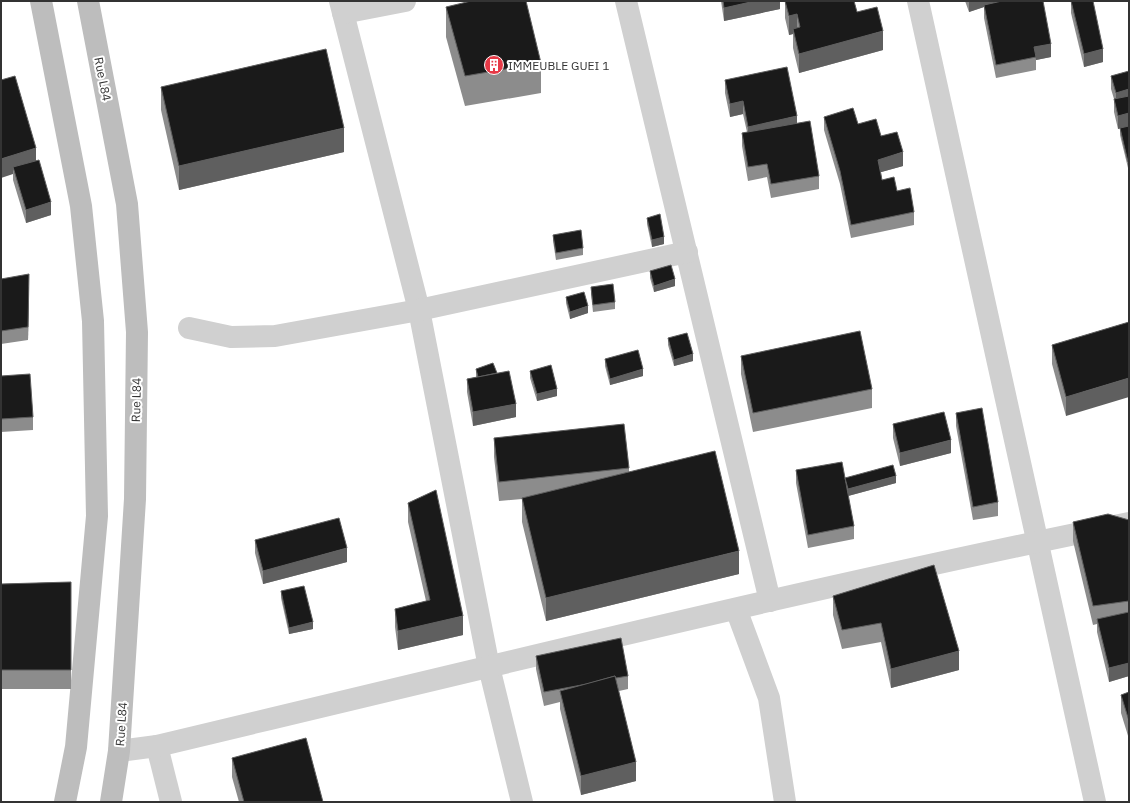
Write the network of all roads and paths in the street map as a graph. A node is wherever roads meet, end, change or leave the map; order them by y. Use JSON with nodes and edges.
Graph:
{"nodes":[{"id":1,"x":41,"y":1,"type":"edge"},
{"id":2,"x":88,"y":1,"type":"edge"},
{"id":3,"x":405,"y":1,"type":"edge"},
{"id":4,"x":626,"y":1,"type":"edge"},
{"id":5,"x":918,"y":1,"type":"edge"},
{"id":6,"x":341,"y":7,"type":"edge"},
{"id":7,"x":686,"y":252,"type":"junction"},
{"id":8,"x":419,"y":310,"type":"junction"},
{"id":9,"x":189,"y":328,"type":"dead end"},
{"id":10,"x":1129,"y":523,"type":"edge"},
{"id":11,"x":1037,"y":542,"type":"junction"},
{"id":12,"x":770,"y":601,"type":"junction"},
{"id":13,"x":736,"y":609,"type":"junction"},
{"id":14,"x":490,"y":667,"type":"junction"},
{"id":15,"x":157,"y":746,"type":"junction"},
{"id":16,"x":119,"y":751,"type":"junction"},
{"id":17,"x":66,"y":802,"type":"edge"},
{"id":18,"x":111,"y":802,"type":"edge"},
{"id":19,"x":171,"y":802,"type":"edge"},
{"id":20,"x":522,"y":802,"type":"edge"},
{"id":21,"x":785,"y":802,"type":"edge"},
{"id":22,"x":1094,"y":802,"type":"edge"}],
"edges":[{"from":1,"to":17,"type":"main road"},
{"from":2,"to":16,"type":"main road","name":"Rue L84"},
{"from":3,"to":6,"type":"street"},
{"from":4,"to":7,"type":"street"},
{"from":5,"to":11,"type":"street"},
{"from":6,"to":8,"type":"street"},
{"from":7,"to":8,"type":"street"},
{"from":7,"to":12,"type":"street"},
{"from":8,"to":9,"type":"street"},
{"from":8,"to":14,"type":"street"},
{"from":10,"to":11,"type":"street"},
{"from":11,"to":12,"type":"street"},
{"from":11,"to":22,"type":"street"},
{"from":12,"to":13,"type":"street"},
{"from":13,"to":14,"type":"street"},
{"from":13,"to":21,"type":"street"},
{"from":14,"to":15,"type":"street"},
{"from":14,"to":20,"type":"street"},
{"from":15,"to":16,"type":"street"},
{"from":15,"to":19,"type":"street"},
{"from":16,"to":18,"type":"main road","name":"Rue L84"}]}
